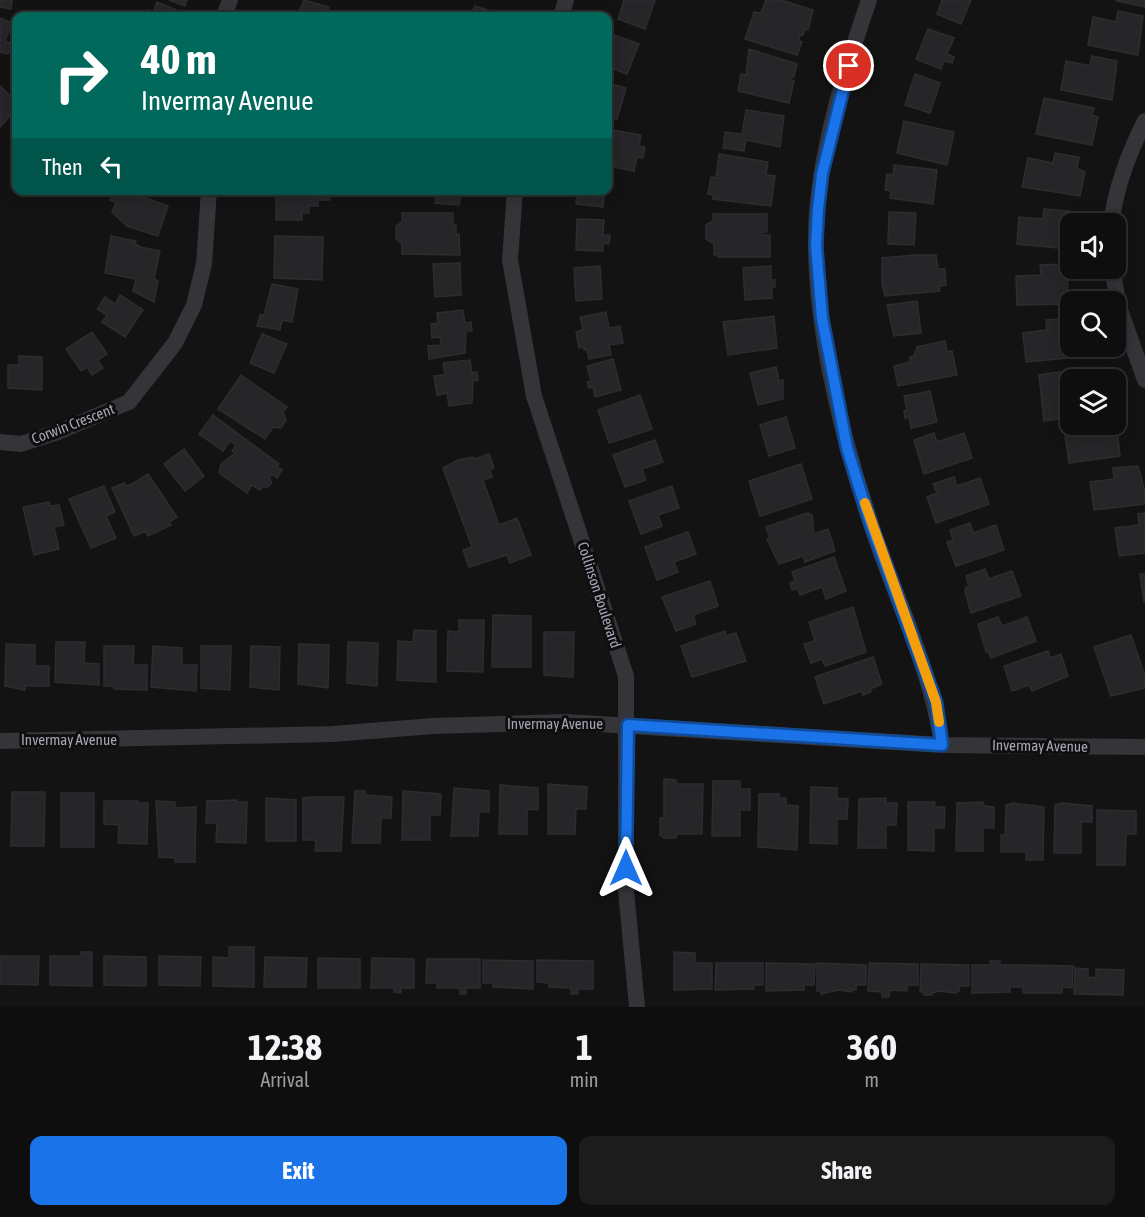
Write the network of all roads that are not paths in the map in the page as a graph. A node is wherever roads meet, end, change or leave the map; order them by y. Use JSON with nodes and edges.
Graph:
{"nodes":[{"id":1,"x":869,"y":0,"type":"edge"},
{"id":2,"x":1145,"y":121,"type":"edge"},
{"id":3,"x":209,"y":195,"type":"edge"},
{"id":4,"x":515,"y":195,"type":"edge"},
{"id":5,"x":1113,"y":213,"type":"edge"},
{"id":6,"x":1114,"y":279,"type":"edge"},
{"id":7,"x":1145,"y":380,"type":"edge"},
{"id":8,"x":0,"y":442,"type":"edge"},
{"id":9,"x":628,"y":725,"type":"junction"},
{"id":10,"x":0,"y":741,"type":"edge"},
{"id":11,"x":942,"y":745,"type":"junction"},
{"id":12,"x":1145,"y":747,"type":"edge"},
{"id":13,"x":637,"y":1007,"type":"edge"}],
"edges":[{"from":1,"to":11,"type":"street"},
{"from":2,"to":5,"type":"street"},
{"from":3,"to":8,"type":"street","name":"Corwin Crescent"},
{"from":4,"to":9,"type":"street","name":"Collinson Boulevard"},
{"from":6,"to":7,"type":"street"},
{"from":9,"to":10,"type":"street","name":"Invermay Avenue"},
{"from":9,"to":11,"type":"street","name":"Invermay Avenue"},
{"from":9,"to":13,"type":"street","name":"Collinson Boulevard"},
{"from":11,"to":12,"type":"street","name":"Invermay Avenue"}]}
